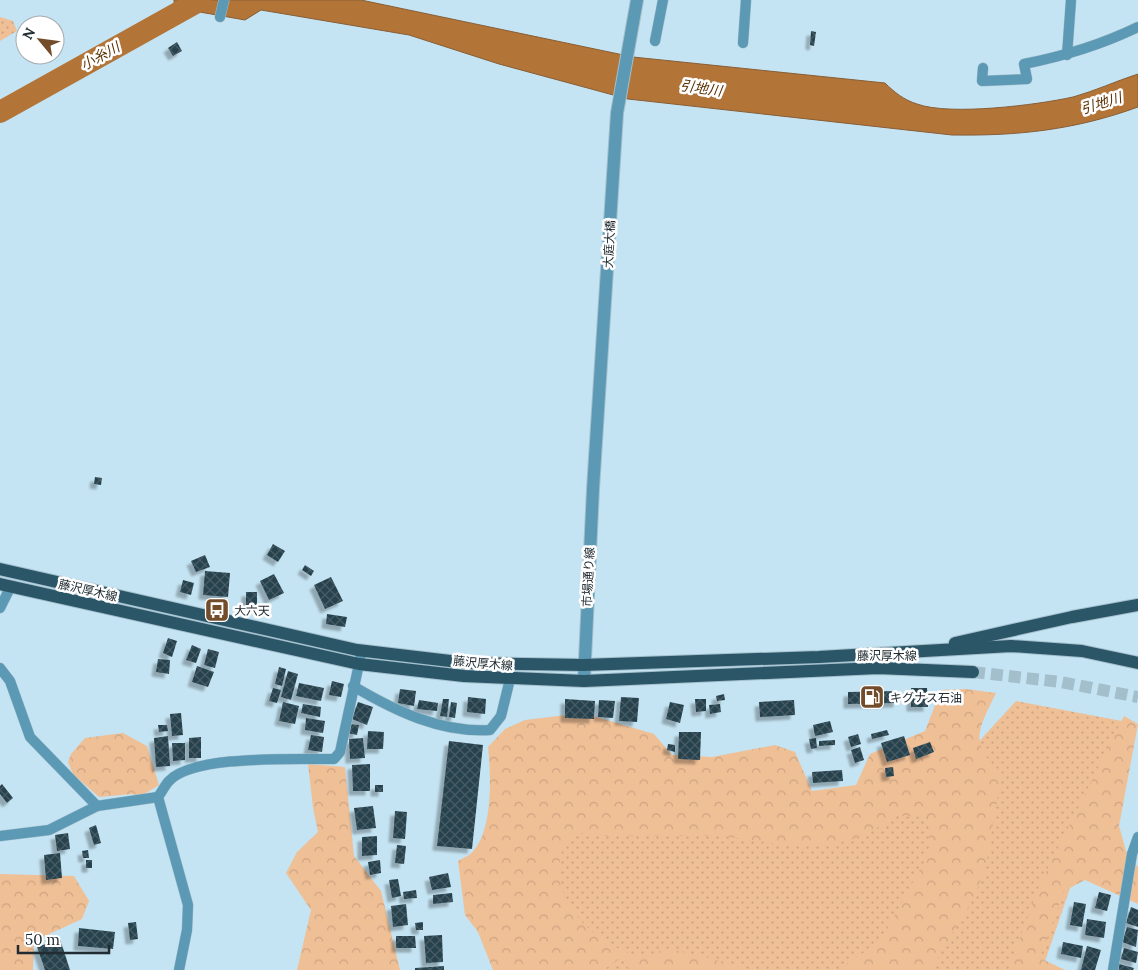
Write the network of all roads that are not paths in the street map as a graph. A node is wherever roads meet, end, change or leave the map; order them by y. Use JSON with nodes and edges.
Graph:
{"nodes":[{"id":1,"x":224,"y":0,"type":"edge"},
{"id":2,"x":637,"y":0,"type":"edge"},
{"id":3,"x":663,"y":0,"type":"edge"},
{"id":4,"x":746,"y":0,"type":"edge"},
{"id":5,"x":1071,"y":0,"type":"edge"},
{"id":6,"x":220,"y":17,"type":"dead end"},
{"id":7,"x":1138,"y":28,"type":"edge"},
{"id":8,"x":655,"y":42,"type":"dead end"},
{"id":9,"x":743,"y":43,"type":"dead end"},
{"id":10,"x":1067,"y":55,"type":"junction"},
{"id":11,"x":983,"y":68,"type":"dead end"},
{"id":12,"x":593,"y":489,"type":"joint"},
{"id":13,"x":0,"y":569,"type":"edge"},
{"id":14,"x":6,"y":585,"type":"edge"},
{"id":15,"x":1138,"y":605,"type":"edge"},
{"id":16,"x":0,"y":608,"type":"edge"},
{"id":17,"x":362,"y":650,"type":"junction"},
{"id":18,"x":918,"y":652,"type":"junction"},
{"id":19,"x":1138,"y":663,"type":"edge"},
{"id":20,"x":359,"y":664,"type":"junction"},
{"id":21,"x":583,"y":664,"type":"junction"},
{"id":22,"x":0,"y":668,"type":"edge"},
{"id":23,"x":974,"y":672,"type":"tunnel mouth"},
{"id":24,"x":510,"y":679,"type":"junction"},
{"id":25,"x":584,"y":681,"type":"junction"},
{"id":26,"x":353,"y":686,"type":"junction"},
{"id":27,"x":158,"y":797,"type":"junction"},
{"id":28,"x":96,"y":806,"type":"junction"},
{"id":29,"x":0,"y":836,"type":"edge"},
{"id":30,"x":1138,"y":837,"type":"edge"},
{"id":31,"x":180,"y":970,"type":"edge"},
{"id":32,"x":1113,"y":970,"type":"edge"}],
"edges":[{"from":1,"to":6,"type":"street"},
{"from":2,"to":12,"type":"street","name":"大庭大橋"},
{"from":3,"to":8,"type":"street"},
{"from":4,"to":9,"type":"street"},
{"from":5,"to":10,"type":"street"},
{"from":7,"to":10,"type":"street"},
{"from":10,"to":11,"type":"street"},
{"from":12,"to":21,"type":"street","name":"市場通り線"},
{"from":13,"to":17,"type":"main road","name":"藤沢厚木線"},
{"from":14,"to":16,"type":"street"},
{"from":14,"to":20,"type":"main road","name":"藤沢厚木線"},
{"from":15,"to":18,"type":"main road","name":"藤沢厚木線"},
{"from":17,"to":20,"type":"street"},
{"from":17,"to":21,"type":"main road","name":"藤沢厚木線"},
{"from":18,"to":19,"type":"main road","name":"藤沢厚木線"},
{"from":18,"to":21,"type":"main road","name":"藤沢厚木線"},
{"from":20,"to":24,"type":"main road","name":"藤沢厚木線"},
{"from":20,"to":26,"type":"street"},
{"from":21,"to":25,"type":"street","name":"市場通り線"},
{"from":22,"to":28,"type":"street"},
{"from":23,"to":25,"type":"main road","name":"藤沢厚木線"},
{"from":24,"to":25,"type":"main road","name":"藤沢厚木線"},
{"from":24,"to":26,"type":"street"},
{"from":26,"to":27,"type":"street"},
{"from":27,"to":28,"type":"street"},
{"from":27,"to":31,"type":"street"},
{"from":28,"to":29,"type":"street"},
{"from":30,"to":32,"type":"street"}]}
